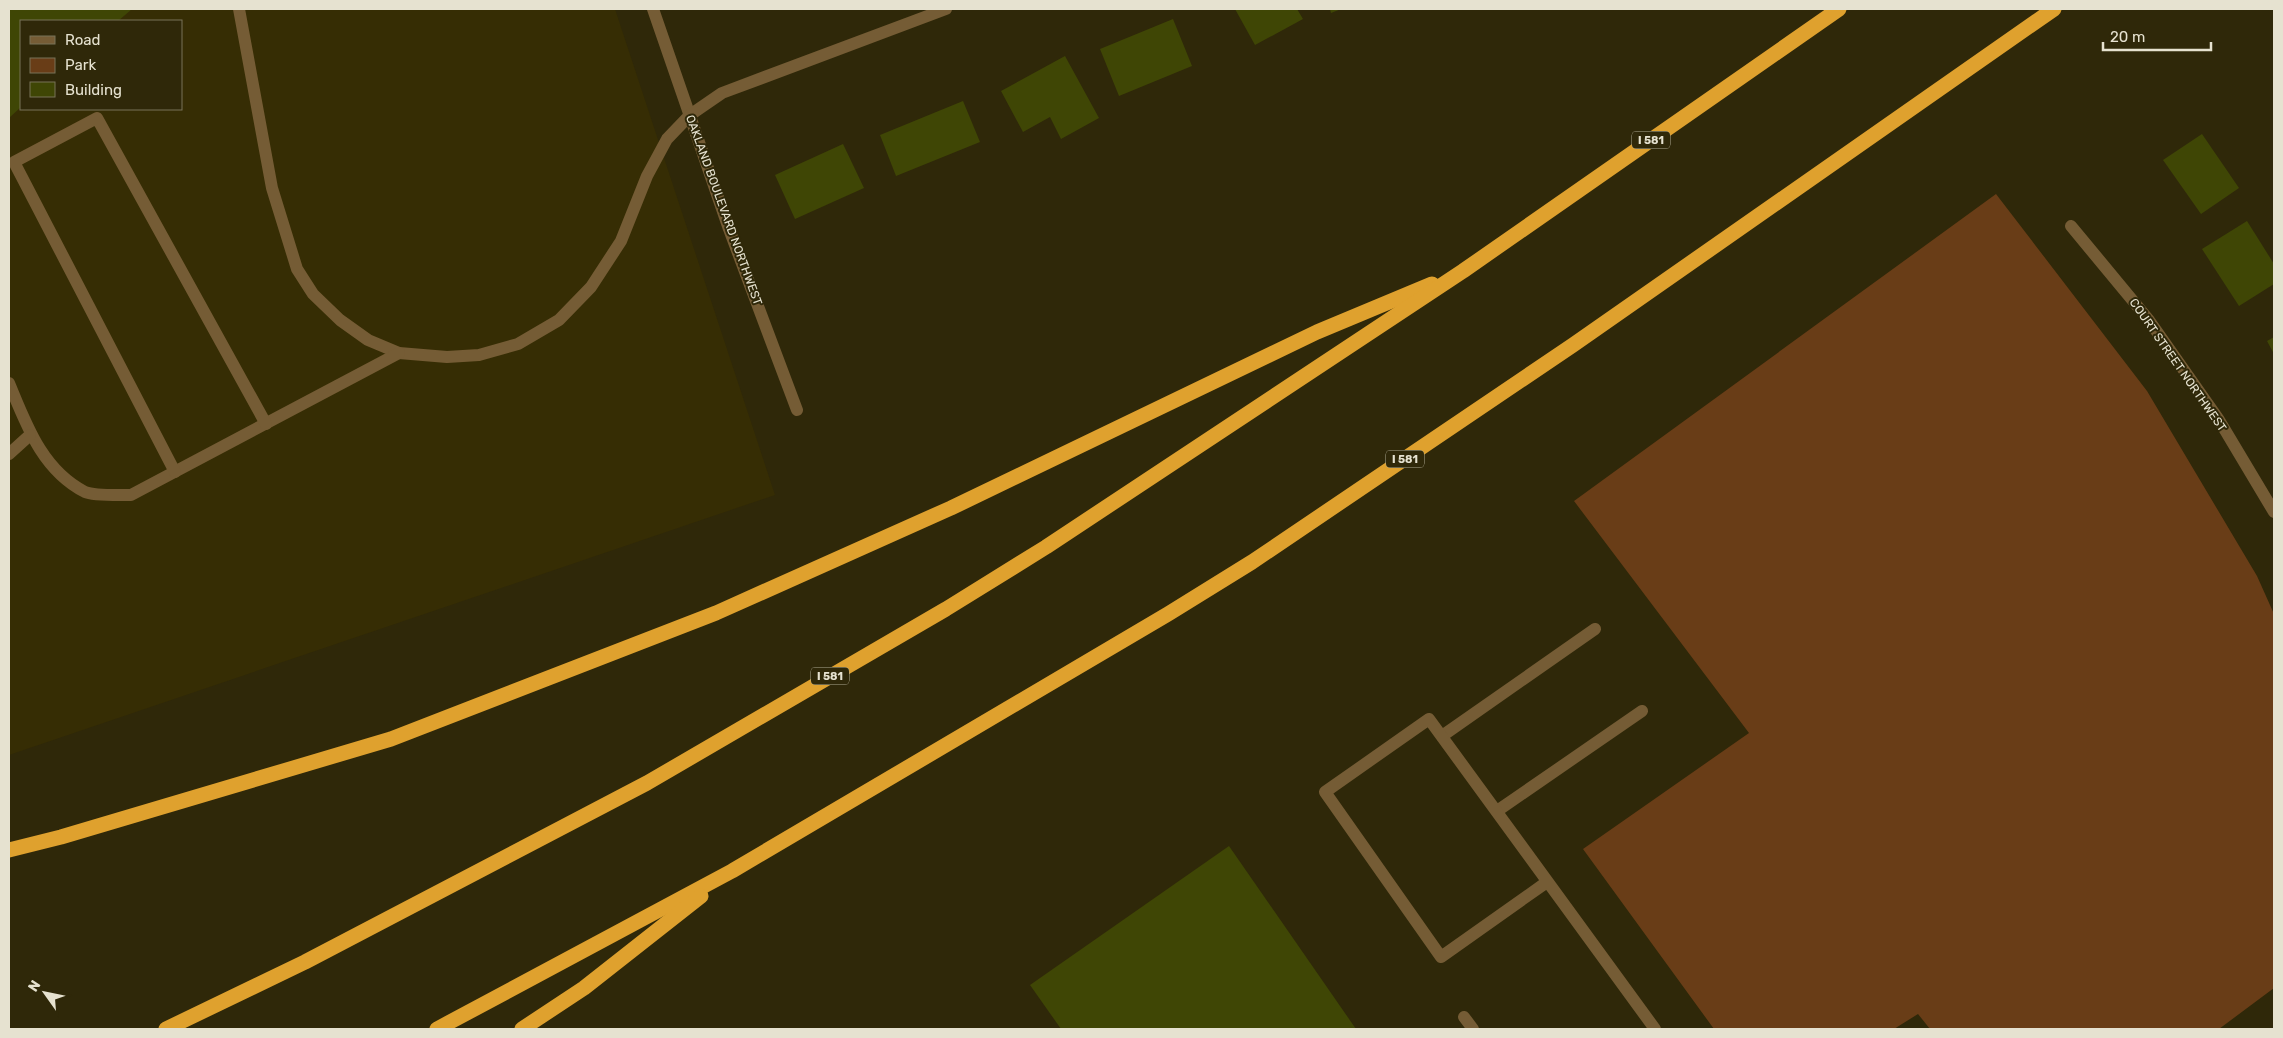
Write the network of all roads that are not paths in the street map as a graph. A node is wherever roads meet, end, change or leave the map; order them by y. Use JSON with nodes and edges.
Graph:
{"nodes":[{"id":1,"x":238,"y":9,"type":"edge"},
{"id":2,"x":654,"y":9,"type":"edge"},
{"id":3,"x":946,"y":9,"type":"edge"},
{"id":4,"x":1839,"y":9,"type":"edge"},
{"id":5,"x":2054,"y":9,"type":"edge"},
{"id":6,"x":690,"y":115,"type":"junction"},
{"id":7,"x":2071,"y":226,"type":"dead end"},
{"id":8,"x":1464,"y":271,"type":"junction"},
{"id":9,"x":399,"y":353,"type":"junction"},
{"id":10,"x":9,"y":383,"type":"edge"},
{"id":11,"x":797,"y":410,"type":"dead end"},
{"id":12,"x":266,"y":424,"type":"junction"},
{"id":13,"x":30,"y":436,"type":"junction"},
{"id":14,"x":9,"y":454,"type":"edge"},
{"id":15,"x":175,"y":472,"type":"junction"},
{"id":16,"x":2273,"y":506,"type":"edge"},
{"id":17,"x":1595,"y":629,"type":"dead end"},
{"id":18,"x":1642,"y":712,"type":"dead end"},
{"id":19,"x":1442,"y":736,"type":"junction"},
{"id":20,"x":1497,"y":812,"type":"junction"},
{"id":21,"x":9,"y":850,"type":"edge"},
{"id":22,"x":732,"y":872,"type":"junction"},
{"id":23,"x":1548,"y":882,"type":"junction"},
{"id":24,"x":1464,"y":1017,"type":"dead end"},
{"id":25,"x":166,"y":1029,"type":"edge"},
{"id":26,"x":437,"y":1029,"type":"edge"},
{"id":27,"x":522,"y":1029,"type":"edge"},
{"id":28,"x":1473,"y":1029,"type":"edge"},
{"id":29,"x":1655,"y":1029,"type":"edge"}],
"edges":[{"from":1,"to":9,"type":"street"},
{"from":2,"to":6,"type":"street","name":"OAKLAND BOULEVARD NORTHWEST"},
{"from":3,"to":6,"type":"street"},
{"from":4,"to":8,"type":"highway","number":"I 581"},
{"from":5,"to":22,"type":"highway","number":"I 581"},
{"from":6,"to":9,"type":"street"},
{"from":6,"to":11,"type":"street","name":"OAKLAND BOULEVARD NORTHWEST"},
{"from":7,"to":16,"type":"street","name":"COURT STREET NORTHWEST"},
{"from":8,"to":21,"type":"highway"},
{"from":8,"to":25,"type":"highway","number":"I 581"},
{"from":9,"to":12,"type":"street"},
{"from":10,"to":13,"type":"street"},
{"from":12,"to":15,"type":"street"},
{"from":12,"to":15,"type":"street"},
{"from":13,"to":14,"type":"street"},
{"from":13,"to":15,"type":"street"},
{"from":17,"to":19,"type":"street"},
{"from":18,"to":20,"type":"street"},
{"from":19,"to":20,"type":"street"},
{"from":19,"to":23,"type":"street"},
{"from":20,"to":23,"type":"street"},
{"from":22,"to":26,"type":"highway","number":"I 581"},
{"from":22,"to":27,"type":"highway"},
{"from":23,"to":29,"type":"street"},
{"from":24,"to":28,"type":"street"}]}
